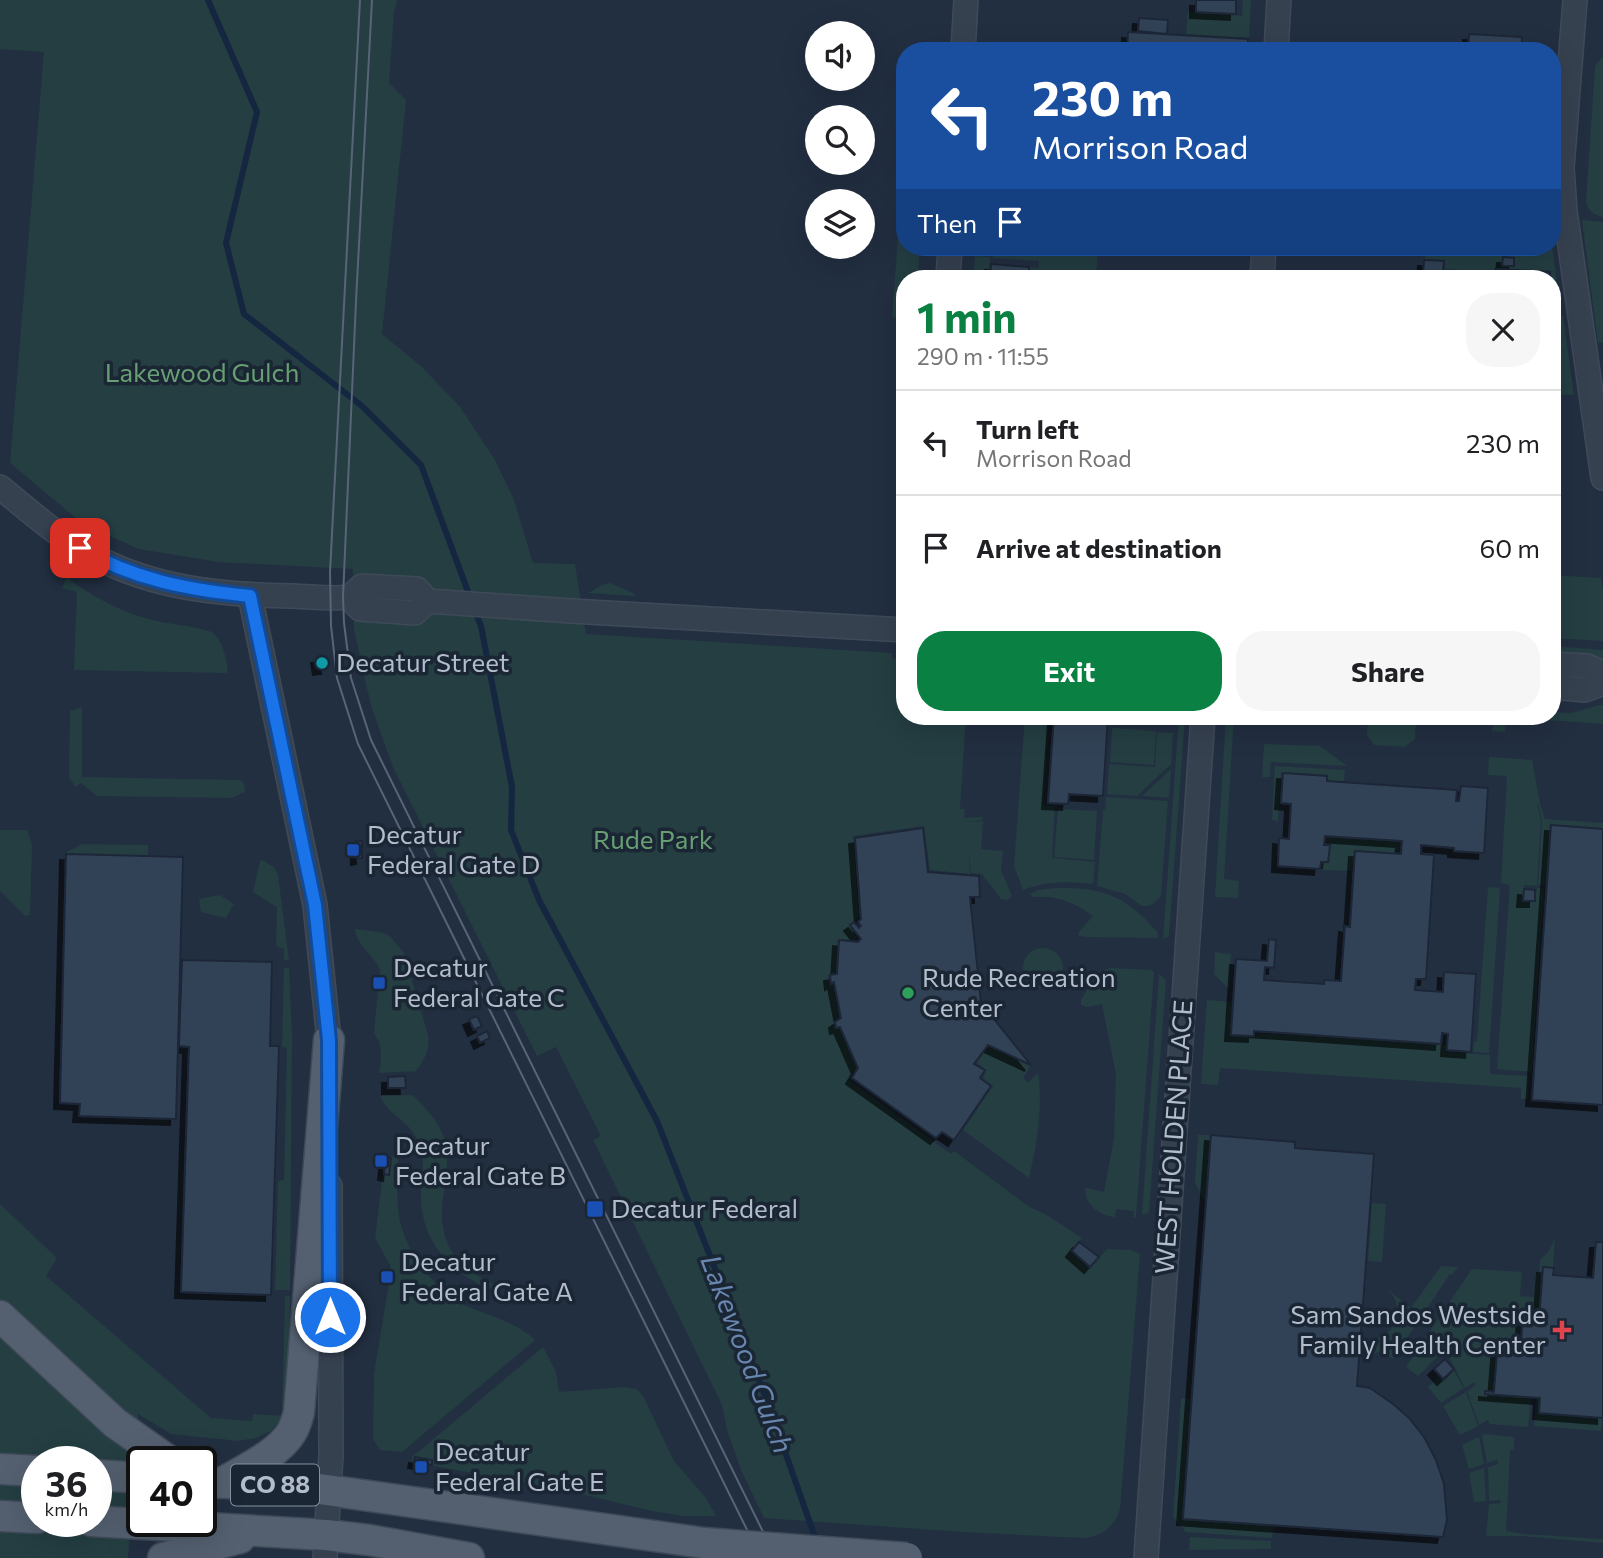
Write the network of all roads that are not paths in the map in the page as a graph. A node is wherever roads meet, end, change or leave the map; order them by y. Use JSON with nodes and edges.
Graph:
{"nodes":[{"id":1,"x":966,"y":0,"type":"edge"},
{"id":2,"x":1279,"y":0,"type":"edge"},
{"id":3,"x":1575,"y":0,"type":"edge"},
{"id":4,"x":964,"y":42,"type":"edge"},
{"id":5,"x":1277,"y":42,"type":"edge"},
{"id":6,"x":1603,"y":478,"type":"edge"},
{"id":7,"x":0,"y":487,"type":"edge"},
{"id":8,"x":0,"y":498,"type":"edge"},
{"id":9,"x":36,"y":517,"type":"junction"},
{"id":10,"x":250,"y":596,"type":"junction"},
{"id":11,"x":348,"y":597,"type":"junction"},
{"id":12,"x":428,"y":601,"type":"junction"},
{"id":13,"x":896,"y":629,"type":"edge"},
{"id":14,"x":1561,"y":665,"type":"edge"},
{"id":15,"x":1603,"y":673,"type":"edge"},
{"id":16,"x":1603,"y":683,"type":"edge"},
{"id":17,"x":1561,"y":688,"type":"edge"},
{"id":18,"x":1202,"y":725,"type":"edge"},
{"id":19,"x":329,"y":1040,"type":"junction"},
{"id":20,"x":0,"y":1316,"type":"edge"},
{"id":21,"x":148,"y":1446,"type":"edge"},
{"id":22,"x":0,"y":1469,"type":"edge"},
{"id":23,"x":21,"y":1471,"type":"edge"},
{"id":24,"x":217,"y":1479,"type":"edge"},
{"id":25,"x":217,"y":1482,"type":"edge"},
{"id":26,"x":329,"y":1490,"type":"junction"},
{"id":27,"x":0,"y":1516,"type":"edge"},
{"id":28,"x":21,"y":1517,"type":"edge"},
{"id":29,"x":112,"y":1522,"type":"edge"},
{"id":30,"x":268,"y":1530,"type":"junction"},
{"id":31,"x":325,"y":1546,"type":"edge"},
{"id":32,"x":163,"y":1558,"type":"edge"},
{"id":33,"x":469,"y":1558,"type":"edge"},
{"id":34,"x":907,"y":1558,"type":"edge"},
{"id":35,"x":1146,"y":1558,"type":"edge"}],
"edges":[{"from":1,"to":4,"type":"street"},
{"from":2,"to":5,"type":"street"},
{"from":3,"to":6,"type":"street"},
{"from":7,"to":9,"type":"street"},
{"from":8,"to":9,"type":"street"},
{"from":9,"to":10,"type":"street"},
{"from":10,"to":11,"type":"street"},
{"from":10,"to":19,"type":"street"},
{"from":11,"to":12,"type":"street"},
{"from":11,"to":12,"type":"street"},
{"from":12,"to":13,"type":"street"},
{"from":14,"to":15,"type":"street"},
{"from":16,"to":17,"type":"street"},
{"from":18,"to":35,"type":"street","name":"WEST HOLDEN PLACE"},
{"from":19,"to":24,"type":"main road"},
{"from":19,"to":26,"type":"street"},
{"from":20,"to":21,"type":"main road"},
{"from":22,"to":23,"type":"main road"},
{"from":25,"to":26,"type":"main road","number":"CO 88"},
{"from":26,"to":31,"type":"street"},
{"from":26,"to":34,"type":"main road","number":"CO 88","bridge":true},
{"from":27,"to":28,"type":"main road"},
{"from":29,"to":30,"type":"main road","number":"CO 88"},
{"from":30,"to":31,"type":"main road","number":"CO 88"},
{"from":30,"to":32,"type":"main road"},
{"from":31,"to":33,"type":"main road","number":"CO 88"}]}
